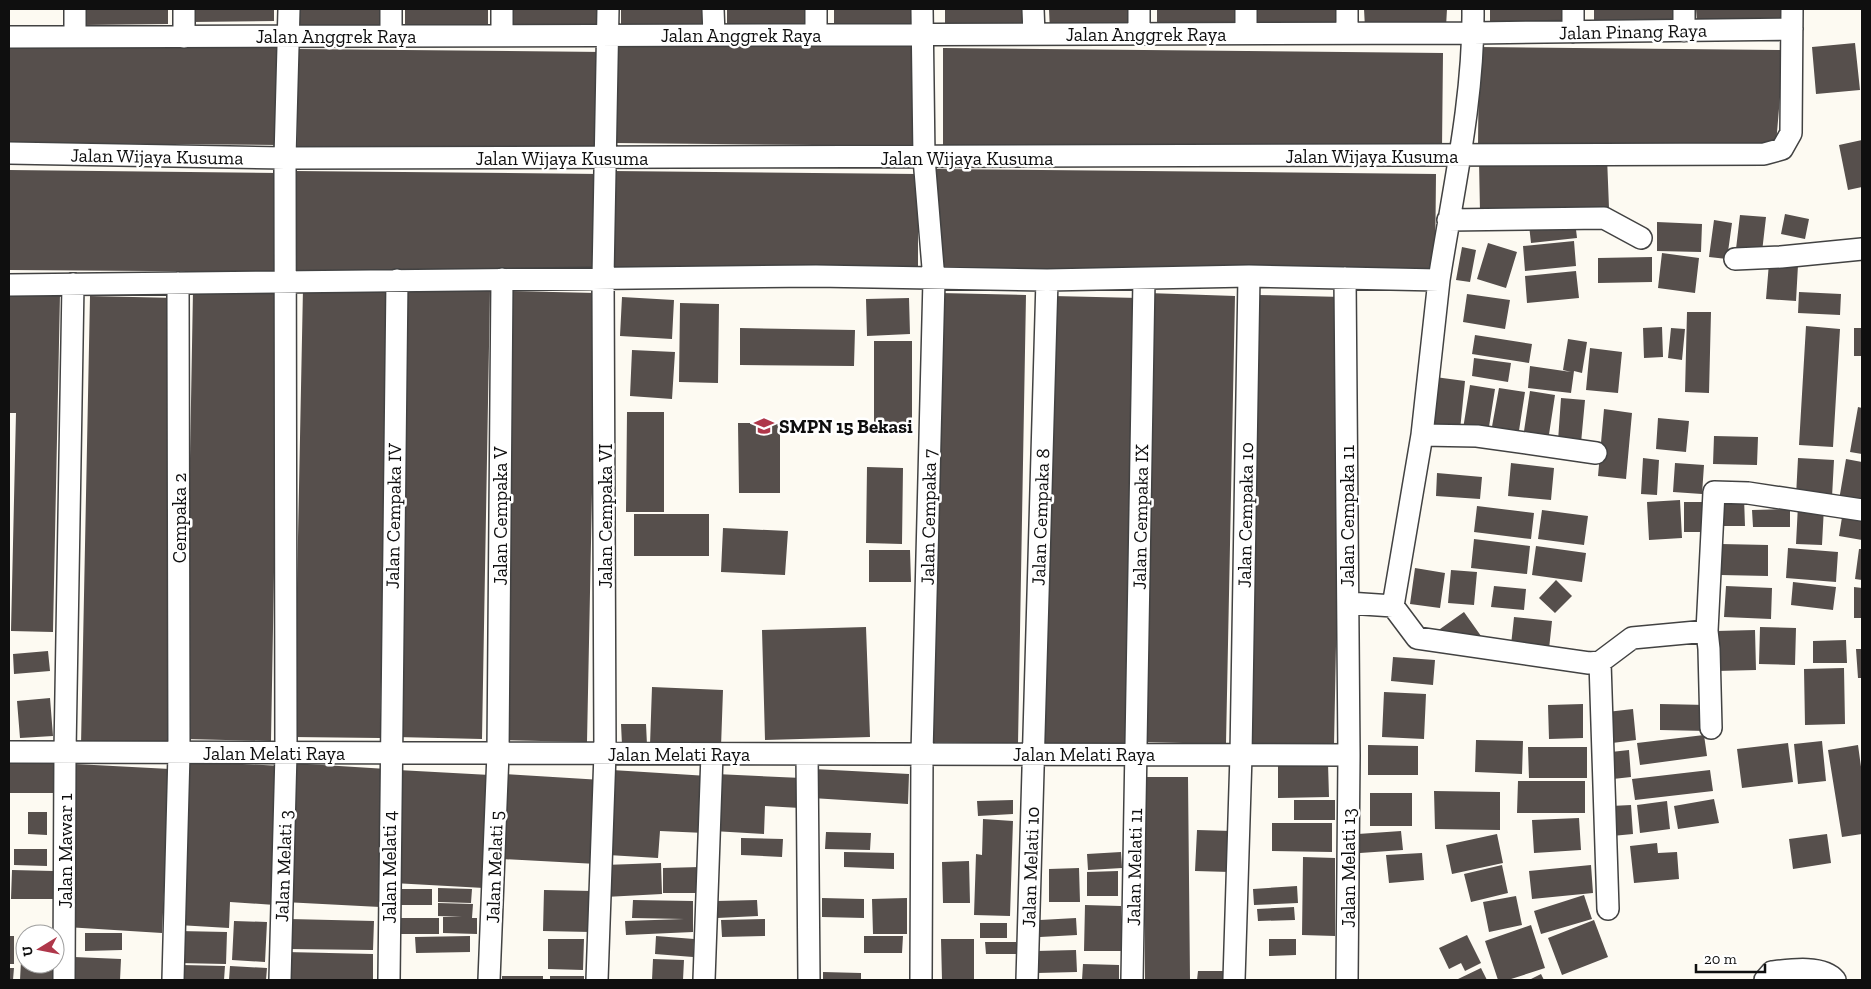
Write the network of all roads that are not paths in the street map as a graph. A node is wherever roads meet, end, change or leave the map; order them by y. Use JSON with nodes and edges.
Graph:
{"nodes":[{"id":1,"x":75,"y":9,"type":"edge"},
{"id":2,"x":184,"y":9,"type":"edge"},
{"id":3,"x":289,"y":9,"type":"edge"},
{"id":4,"x":391,"y":9,"type":"edge"},
{"id":5,"x":502,"y":9,"type":"edge"},
{"id":6,"x":608,"y":9,"type":"edge"},
{"id":7,"x":713,"y":9,"type":"edge"},
{"id":8,"x":816,"y":9,"type":"edge"},
{"id":9,"x":922,"y":9,"type":"edge"},
{"id":10,"x":1033,"y":9,"type":"edge"},
{"id":11,"x":1140,"y":9,"type":"edge"},
{"id":12,"x":1246,"y":9,"type":"edge"},
{"id":13,"x":1347,"y":9,"type":"edge"},
{"id":14,"x":1473,"y":9,"type":"edge"},
{"id":15,"x":1573,"y":9,"type":"edge"},
{"id":16,"x":1684,"y":9,"type":"edge"},
{"id":17,"x":1792,"y":19,"type":"edge"},
{"id":18,"x":1573,"y":32,"type":"junction"},
{"id":19,"x":1684,"y":32,"type":"junction"},
{"id":20,"x":1246,"y":33,"type":"junction"},
{"id":21,"x":1347,"y":33,"type":"junction"},
{"id":22,"x":1473,"y":33,"type":"junction"},
{"id":23,"x":922,"y":34,"type":"junction"},
{"id":24,"x":1034,"y":34,"type":"junction"},
{"id":25,"x":1139,"y":34,"type":"junction"},
{"id":26,"x":714,"y":35,"type":"junction"},
{"id":27,"x":816,"y":35,"type":"junction"},
{"id":28,"x":289,"y":36,"type":"junction"},
{"id":29,"x":391,"y":36,"type":"junction"},
{"id":30,"x":502,"y":36,"type":"junction"},
{"id":31,"x":608,"y":36,"type":"junction"},
{"id":32,"x":76,"y":37,"type":"junction"},
{"id":33,"x":184,"y":37,"type":"junction"},
{"id":34,"x":9,"y":38,"type":"edge"},
{"id":35,"x":9,"y":153,"type":"edge"},
{"id":36,"x":1462,"y":156,"type":"junction"},
{"id":37,"x":285,"y":158,"type":"junction"},
{"id":38,"x":605,"y":158,"type":"junction"},
{"id":39,"x":924,"y":158,"type":"junction"},
{"id":40,"x":1448,"y":220,"type":"junction"},
{"id":41,"x":1641,"y":238,"type":"dead end"},
{"id":42,"x":1862,"y":250,"type":"edge"},
{"id":43,"x":1735,"y":259,"type":"dead end"},
{"id":44,"x":1249,"y":276,"type":"junction"},
{"id":45,"x":603,"y":278,"type":"junction"},
{"id":46,"x":1346,"y":278,"type":"junction"},
{"id":47,"x":502,"y":279,"type":"junction"},
{"id":48,"x":1144,"y":279,"type":"junction"},
{"id":49,"x":397,"y":280,"type":"junction"},
{"id":50,"x":934,"y":280,"type":"junction"},
{"id":51,"x":1047,"y":280,"type":"junction"},
{"id":52,"x":1439,"y":280,"type":"junction"},
{"id":53,"x":286,"y":281,"type":"junction"},
{"id":54,"x":178,"y":283,"type":"junction"},
{"id":55,"x":74,"y":284,"type":"junction"},
{"id":56,"x":9,"y":285,"type":"edge"},
{"id":57,"x":1422,"y":435,"type":"junction"},
{"id":58,"x":1596,"y":453,"type":"dead end"},
{"id":59,"x":1862,"y":510,"type":"edge"},
{"id":60,"x":1348,"y":603,"type":"junction"},
{"id":61,"x":1392,"y":606,"type":"junction"},
{"id":62,"x":1707,"y":631,"type":"junction"},
{"id":63,"x":1600,"y":662,"type":"junction"},
{"id":64,"x":1712,"y":728,"type":"dead end"},
{"id":65,"x":9,"y":752,"type":"edge"},
{"id":66,"x":65,"y":752,"type":"junction"},
{"id":67,"x":179,"y":753,"type":"junction"},
{"id":68,"x":286,"y":753,"type":"junction"},
{"id":69,"x":390,"y":753,"type":"junction"},
{"id":70,"x":498,"y":753,"type":"junction"},
{"id":71,"x":605,"y":754,"type":"junction"},
{"id":72,"x":712,"y":754,"type":"junction"},
{"id":73,"x":808,"y":754,"type":"junction"},
{"id":74,"x":922,"y":754,"type":"junction"},
{"id":75,"x":1034,"y":754,"type":"junction"},
{"id":76,"x":1136,"y":754,"type":"junction"},
{"id":77,"x":1241,"y":755,"type":"junction"},
{"id":78,"x":1348,"y":755,"type":"junction"},
{"id":79,"x":1608,"y":909,"type":"dead end"},
{"id":80,"x":64,"y":980,"type":"edge"},
{"id":81,"x":173,"y":980,"type":"edge"},
{"id":82,"x":280,"y":980,"type":"edge"},
{"id":83,"x":389,"y":980,"type":"edge"},
{"id":84,"x":489,"y":980,"type":"edge"},
{"id":85,"x":596,"y":980,"type":"edge"},
{"id":86,"x":704,"y":980,"type":"edge"},
{"id":87,"x":809,"y":980,"type":"edge"},
{"id":88,"x":921,"y":980,"type":"edge"},
{"id":89,"x":1026,"y":980,"type":"edge"},
{"id":90,"x":1132,"y":980,"type":"edge"},
{"id":91,"x":1234,"y":980,"type":"edge"},
{"id":92,"x":1347,"y":980,"type":"edge"},
{"id":93,"x":1765,"y":980,"type":"edge"},
{"id":94,"x":1835,"y":980,"type":"edge"}],
"edges":[{"from":1,"to":32,"type":"street"},
{"from":2,"to":33,"type":"street"},
{"from":3,"to":28,"type":"street","name":"Jalan Melati 3"},
{"from":4,"to":29,"type":"street"},
{"from":5,"to":30,"type":"street"},
{"from":6,"to":31,"type":"street","name":"Jalan Cempaka VI"},
{"from":7,"to":26,"type":"street"},
{"from":8,"to":27,"type":"street"},
{"from":9,"to":23,"type":"street","name":"Jalan Cempaka 7"},
{"from":10,"to":24,"type":"street"},
{"from":11,"to":25,"type":"street"},
{"from":12,"to":20,"type":"street"},
{"from":13,"to":21,"type":"street"},
{"from":14,"to":22,"type":"street"},
{"from":15,"to":18,"type":"street"},
{"from":16,"to":19,"type":"street"},
{"from":17,"to":19,"type":"street","name":"Jalan Pinang Raya"},
{"from":17,"to":36,"type":"street","name":"Jalan Wijaya Kusuma"},
{"from":18,"to":19,"type":"street","name":"Jalan Pinang Raya"},
{"from":18,"to":22,"type":"street","name":"Jalan Pinang Raya"},
{"from":20,"to":21,"type":"street","name":"Jalan Anggrek Raya"},
{"from":20,"to":25,"type":"street","name":"Jalan Anggrek Raya"},
{"from":21,"to":22,"type":"street","name":"Jalan Anggrek Raya"},
{"from":22,"to":36,"type":"street"},
{"from":23,"to":24,"type":"street","name":"Jalan Anggrek Raya"},
{"from":23,"to":27,"type":"street","name":"Jalan Anggrek Raya"},
{"from":23,"to":39,"type":"street","name":"Jalan Cempaka 7"},
{"from":24,"to":25,"type":"street","name":"Jalan Anggrek Raya"},
{"from":26,"to":27,"type":"street","name":"Jalan Anggrek Raya"},
{"from":26,"to":31,"type":"street","name":"Jalan Anggrek Raya"},
{"from":28,"to":29,"type":"street","name":"Jalan Anggrek Raya"},
{"from":28,"to":33,"type":"street","name":"Jalan Anggrek Raya"},
{"from":28,"to":37,"type":"street","name":"Jalan Melati 3"},
{"from":29,"to":30,"type":"street","name":"Jalan Anggrek Raya"},
{"from":30,"to":31,"type":"street","name":"Jalan Anggrek Raya"},
{"from":31,"to":38,"type":"street","name":"Jalan Cempaka VI"},
{"from":32,"to":33,"type":"street","name":"Jalan Anggrek Raya"},
{"from":32,"to":34,"type":"street","name":"Jalan Anggrek Raya"},
{"from":35,"to":37,"type":"street","name":"Jalan Wijaya Kusuma"},
{"from":36,"to":39,"type":"street","name":"Jalan Wijaya Kusuma"},
{"from":36,"to":40,"type":"street"},
{"from":37,"to":38,"type":"street","name":"Jalan Wijaya Kusuma"},
{"from":37,"to":53,"type":"street","name":"Jalan Melati 3"},
{"from":38,"to":39,"type":"street","name":"Jalan Wijaya Kusuma"},
{"from":38,"to":45,"type":"street","name":"Jalan Cempaka VI"},
{"from":39,"to":50,"type":"street","name":"Jalan Cempaka 7"},
{"from":40,"to":41,"type":"street"},
{"from":40,"to":52,"type":"street"},
{"from":42,"to":43,"type":"street"},
{"from":44,"to":46,"type":"street"},
{"from":44,"to":48,"type":"street"},
{"from":44,"to":77,"type":"street","name":"Jalan Cempaka 10"},
{"from":45,"to":47,"type":"street"},
{"from":45,"to":50,"type":"street"},
{"from":45,"to":71,"type":"street","name":"Jalan Cempaka VI"},
{"from":46,"to":52,"type":"street"},
{"from":46,"to":60,"type":"street","name":"Jalan Cempaka 11"},
{"from":47,"to":49,"type":"street"},
{"from":47,"to":70,"type":"street","name":"Jalan Cempaka V"},
{"from":48,"to":51,"type":"street"},
{"from":48,"to":76,"type":"street","name":"Jalan Cempaka IX"},
{"from":49,"to":53,"type":"street"},
{"from":49,"to":69,"type":"street","name":"Jalan Cempaka IV"},
{"from":50,"to":51,"type":"street"},
{"from":50,"to":74,"type":"street","name":"Jalan Cempaka 7"},
{"from":51,"to":75,"type":"street","name":"Jalan Cempaka 8"},
{"from":52,"to":57,"type":"street"},
{"from":53,"to":54,"type":"street"},
{"from":53,"to":68,"type":"street","name":"Jalan Melati 3"},
{"from":54,"to":55,"type":"street"},
{"from":54,"to":67,"type":"street","name":"Cempaka 2"},
{"from":55,"to":56,"type":"street"},
{"from":55,"to":66,"type":"street","name":"Jalan Mawar 1"},
{"from":57,"to":58,"type":"street"},
{"from":57,"to":61,"type":"street"},
{"from":59,"to":62,"type":"street"},
{"from":60,"to":61,"type":"street"},
{"from":60,"to":78,"type":"street","name":"Jalan Cempaka 11"},
{"from":61,"to":63,"type":"street"},
{"from":62,"to":63,"type":"street"},
{"from":62,"to":64,"type":"street"},
{"from":63,"to":79,"type":"street"},
{"from":65,"to":66,"type":"street","name":"Jalan Melati Raya"},
{"from":66,"to":67,"type":"street","name":"Jalan Melati Raya"},
{"from":66,"to":80,"type":"street","name":"Jalan Mawar 1"},
{"from":67,"to":68,"type":"street","name":"Jalan Melati Raya"},
{"from":67,"to":81,"type":"street","name":"Cempaka 2"},
{"from":68,"to":69,"type":"street","name":"Jalan Melati Raya"},
{"from":68,"to":82,"type":"street","name":"Jalan Melati 3"},
{"from":69,"to":70,"type":"street","name":"Jalan Melati Raya"},
{"from":69,"to":83,"type":"street","name":"Jalan Melati 4"},
{"from":70,"to":71,"type":"street","name":"Jalan Melati Raya"},
{"from":70,"to":84,"type":"street","name":"Jalan Melati 5"},
{"from":71,"to":72,"type":"street","name":"Jalan Melati Raya"},
{"from":71,"to":85,"type":"street","name":"Jalan Cempaka VI"},
{"from":72,"to":73,"type":"street","name":"Jalan Melati Raya"},
{"from":72,"to":86,"type":"street"},
{"from":73,"to":74,"type":"street","name":"Jalan Melati Raya"},
{"from":73,"to":87,"type":"street"},
{"from":74,"to":75,"type":"street","name":"Jalan Melati Raya"},
{"from":74,"to":88,"type":"street","name":"Jalan Cempaka 7"},
{"from":75,"to":76,"type":"street","name":"Jalan Melati Raya"},
{"from":75,"to":89,"type":"street","name":"Jalan Melati 10"},
{"from":76,"to":77,"type":"street","name":"Jalan Melati Raya"},
{"from":76,"to":90,"type":"street","name":"Jalan Melati 11"},
{"from":77,"to":78,"type":"street","name":"Jalan Melati Raya"},
{"from":77,"to":91,"type":"street","name":"Jalan Cempaka 10"},
{"from":78,"to":92,"type":"street","name":"Jalan Melati 13"},
{"from":93,"to":94,"type":"street"}]}
